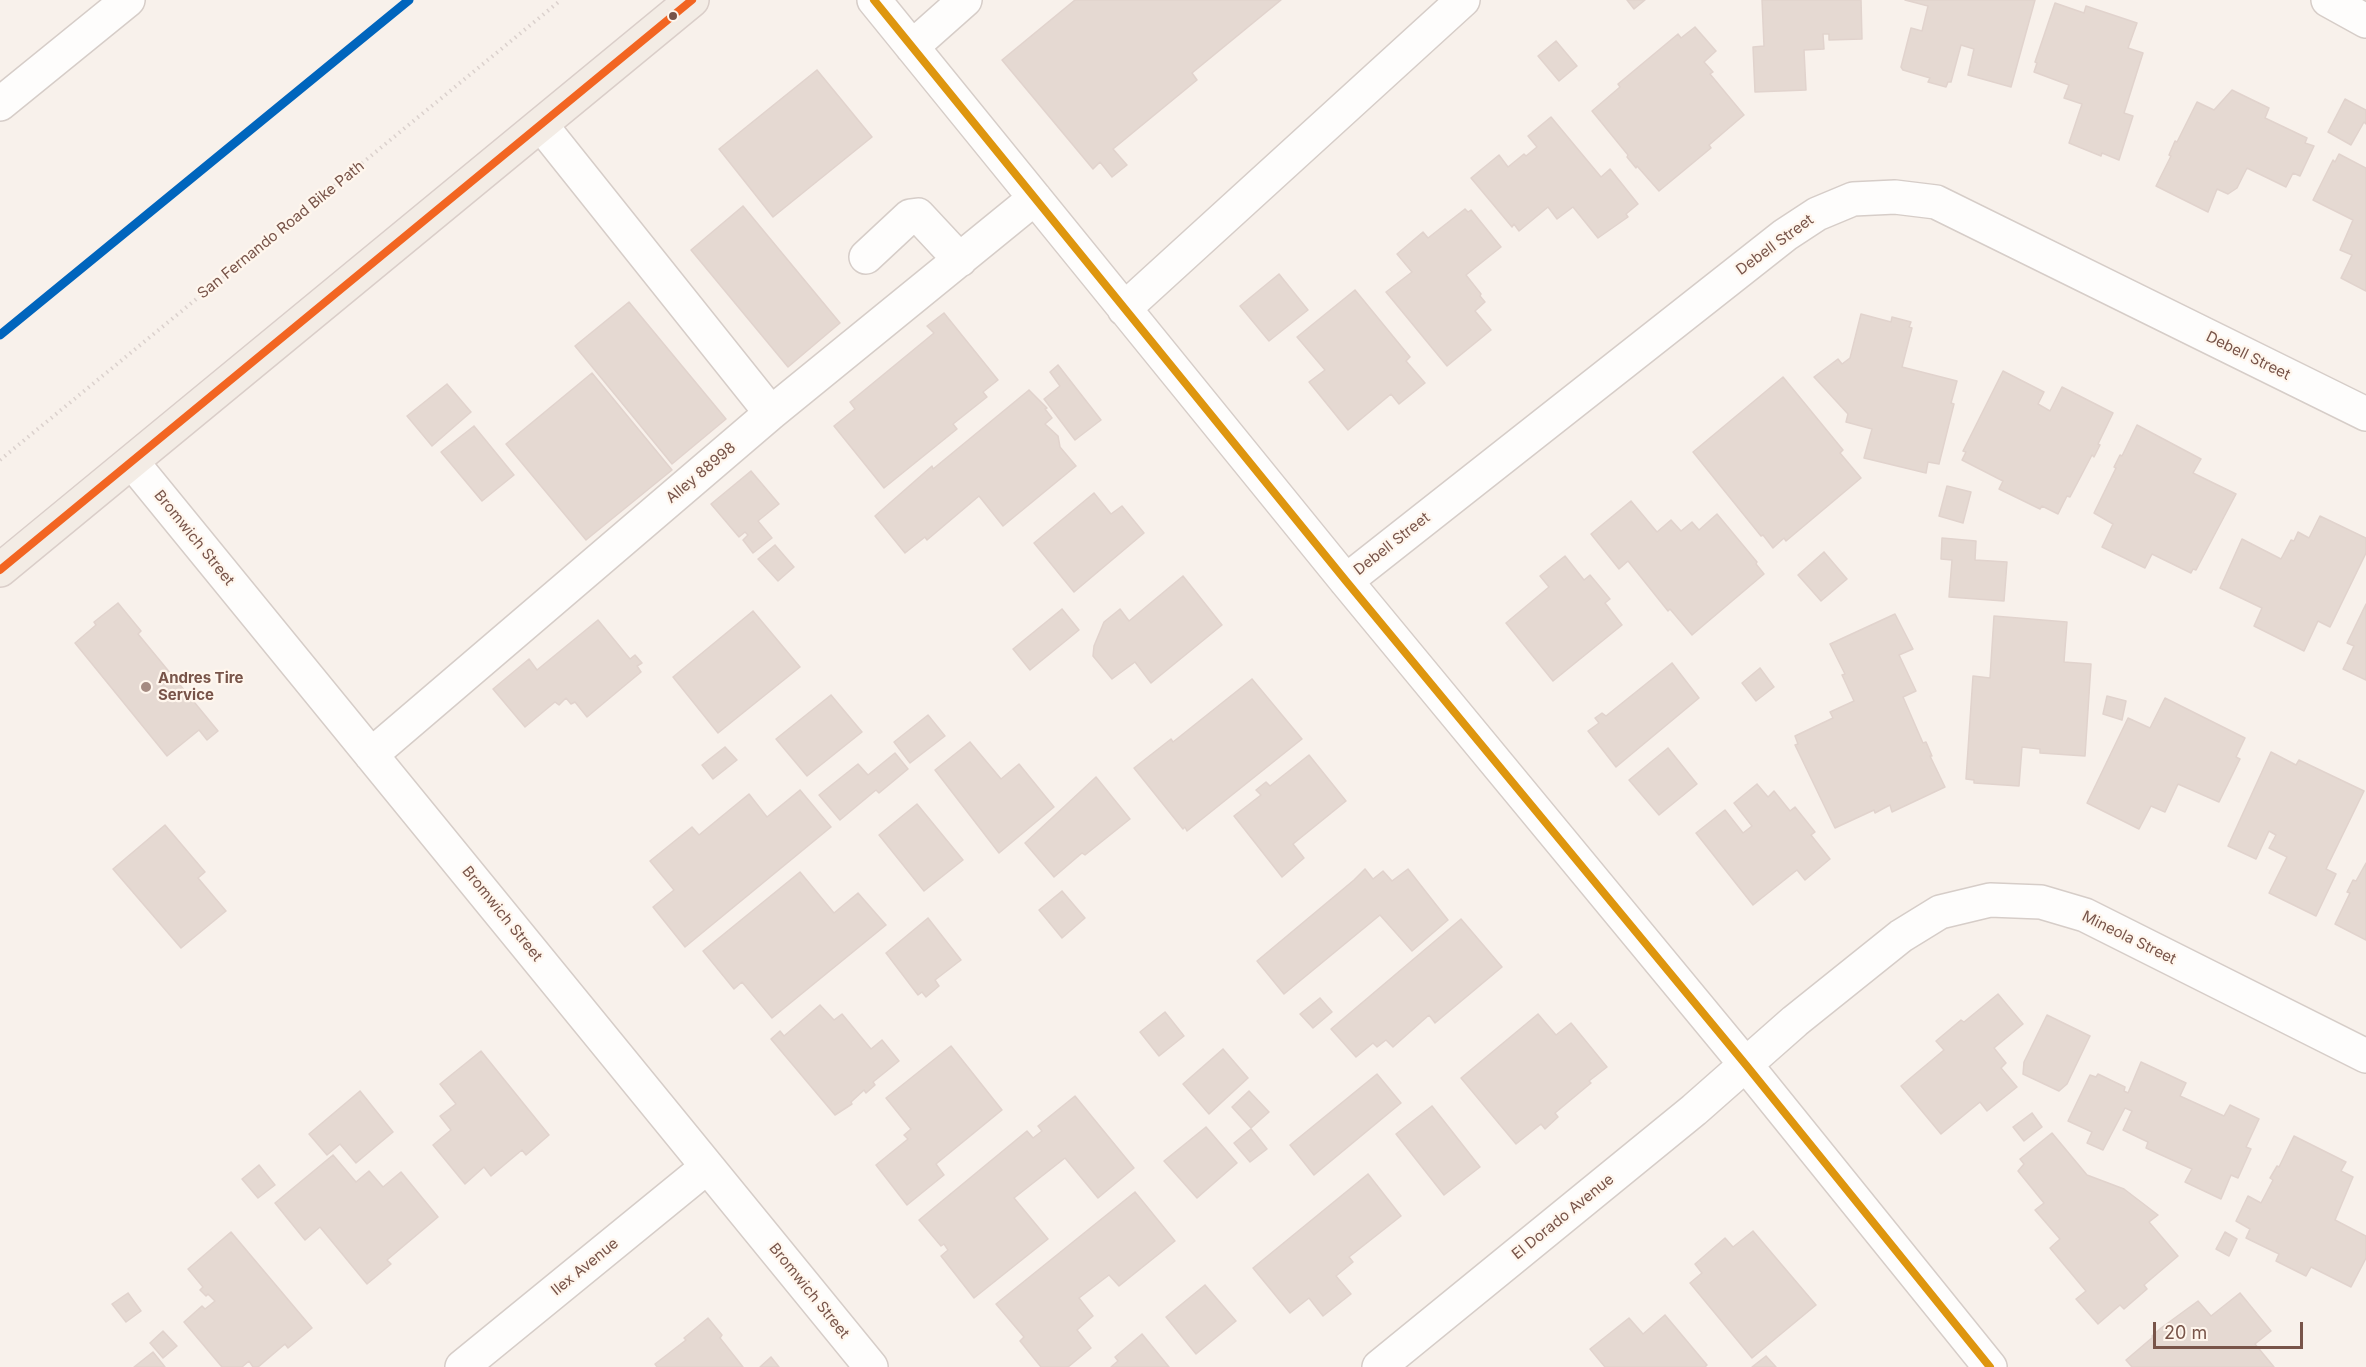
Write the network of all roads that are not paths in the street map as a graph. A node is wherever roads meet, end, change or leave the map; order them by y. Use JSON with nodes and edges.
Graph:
{"nodes":[{"id":1,"x":128,"y":0,"type":"edge"},
{"id":2,"x":692,"y":0,"type":"edge"},
{"id":3,"x":874,"y":0,"type":"edge"},
{"id":4,"x":965,"y":0,"type":"edge"},
{"id":5,"x":1463,"y":0,"type":"edge"},
{"id":6,"x":2328,"y":0,"type":"edge"},
{"id":7,"x":2366,"y":21,"type":"edge"},
{"id":8,"x":912,"y":47,"type":"junction"},
{"id":9,"x":0,"y":104,"type":"edge"},
{"id":10,"x":541,"y":125,"type":"junction"},
{"id":11,"x":1035,"y":198,"type":"junction"},
{"id":12,"x":866,"y":257,"type":"dead end"},
{"id":13,"x":960,"y":260,"type":"junction"},
{"id":14,"x":1124,"y":309,"type":"junction"},
{"id":15,"x":771,"y":413,"type":"junction"},
{"id":16,"x":2366,"y":414,"type":"edge"},
{"id":17,"x":132,"y":462,"type":"junction"},
{"id":18,"x":0,"y":570,"type":"edge"},
{"id":19,"x":1346,"y":581,"type":"junction"},
{"id":20,"x":371,"y":754,"type":"junction"},
{"id":21,"x":2366,"y":1056,"type":"edge"},
{"id":22,"x":1746,"y":1065,"type":"junction"},
{"id":23,"x":707,"y":1167,"type":"junction"},
{"id":24,"x":462,"y":1367,"type":"edge"},
{"id":25,"x":871,"y":1367,"type":"edge"},
{"id":26,"x":1379,"y":1367,"type":"edge"},
{"id":27,"x":1990,"y":1367,"type":"edge"}],
"edges":[{"from":1,"to":9,"type":"street"},
{"from":2,"to":10,"type":"main road"},
{"from":3,"to":8,"type":"street"},
{"from":4,"to":8,"type":"street"},
{"from":5,"to":14,"type":"street"},
{"from":6,"to":7,"type":"street"},
{"from":8,"to":11,"type":"street"},
{"from":10,"to":15,"type":"street"},
{"from":10,"to":17,"type":"main road"},
{"from":11,"to":13,"type":"street","name":"Alley 88998"},
{"from":11,"to":14,"type":"street"},
{"from":12,"to":13,"type":"street"},
{"from":13,"to":15,"type":"street","name":"Alley 88998"},
{"from":14,"to":19,"type":"street"},
{"from":15,"to":20,"type":"street","name":"Alley 88998"},
{"from":16,"to":19,"type":"street","name":"Debell Street"},
{"from":17,"to":18,"type":"main road"},
{"from":17,"to":20,"type":"street","name":"Bromwich Street"},
{"from":19,"to":22,"type":"street"},
{"from":20,"to":23,"type":"street","name":"Bromwich Street"},
{"from":21,"to":22,"type":"street","name":"Mineola Street"},
{"from":22,"to":26,"type":"street","name":"El Dorado Avenue"},
{"from":22,"to":27,"type":"street"},
{"from":23,"to":24,"type":"street","name":"Ilex Avenue"},
{"from":23,"to":25,"type":"street","name":"Bromwich Street"}]}
